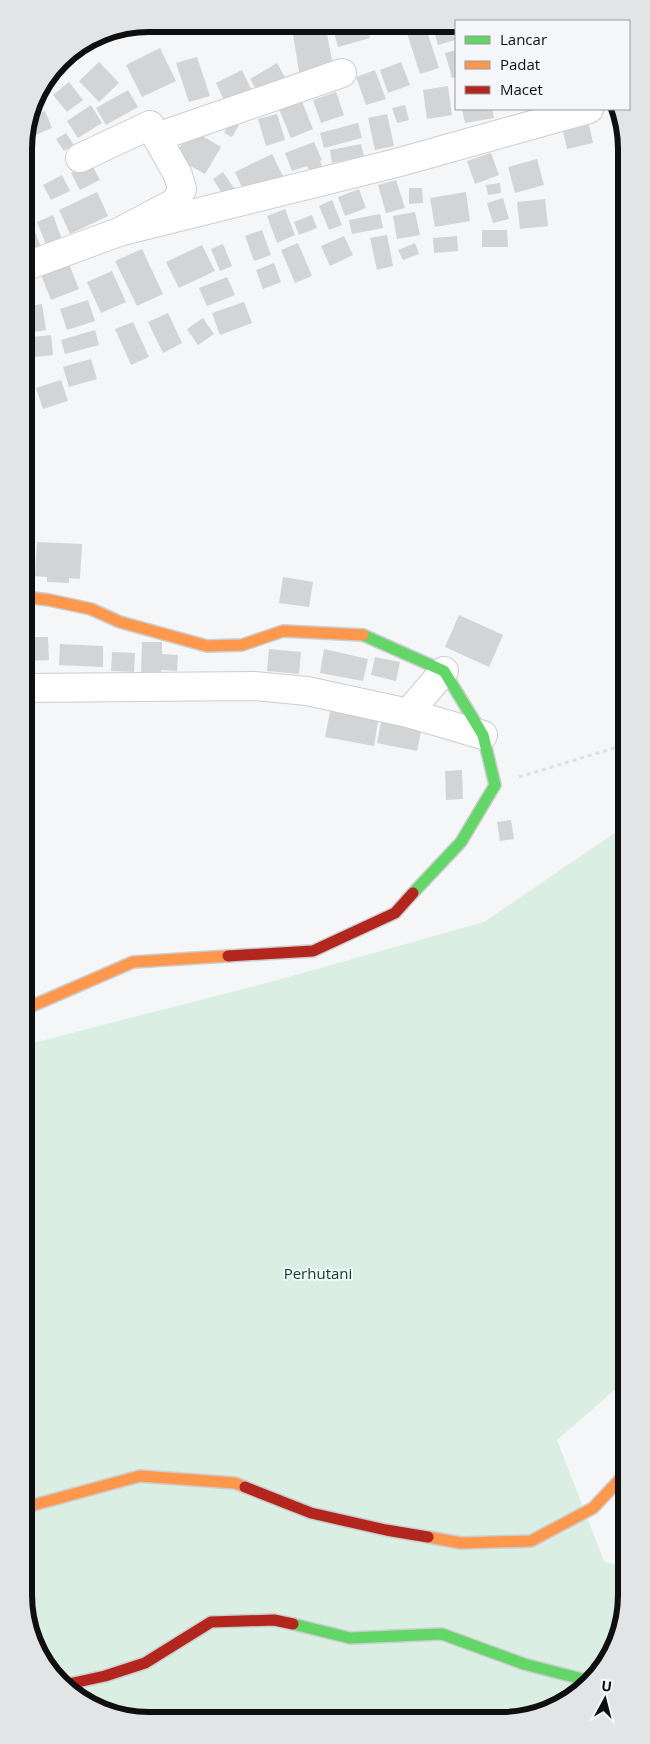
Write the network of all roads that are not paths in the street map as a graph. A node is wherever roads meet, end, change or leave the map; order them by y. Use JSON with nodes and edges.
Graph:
{"nodes":[{"id":1,"x":342,"y":73,"type":"dead end"},
{"id":2,"x":585,"y":110,"type":"edge"},
{"id":3,"x":157,"y":137,"type":"junction"},
{"id":4,"x":80,"y":158,"type":"dead end"},
{"id":5,"x":119,"y":232,"type":"junction"},
{"id":6,"x":33,"y":264,"type":"edge"},
{"id":7,"x":33,"y":598,"type":"edge"},
{"id":8,"x":444,"y":671,"type":"junction"},
{"id":9,"x":33,"y":688,"type":"edge"},
{"id":10,"x":408,"y":713,"type":"junction"},
{"id":11,"x":483,"y":735,"type":"junction"},
{"id":12,"x":32,"y":1005,"type":"edge"},
{"id":13,"x":617,"y":1482,"type":"edge"},
{"id":14,"x":32,"y":1505,"type":"edge"},
{"id":15,"x":580,"y":1678,"type":"edge"},
{"id":16,"x":74,"y":1683,"type":"edge"}],
"edges":[{"from":1,"to":3,"type":"street"},
{"from":2,"to":5,"type":"street"},
{"from":3,"to":4,"type":"street"},
{"from":3,"to":5,"type":"street"},
{"from":5,"to":6,"type":"street"},
{"from":7,"to":8,"type":"main road"},
{"from":8,"to":10,"type":"street"},
{"from":8,"to":11,"type":"main road"},
{"from":9,"to":10,"type":"street"},
{"from":10,"to":11,"type":"street"},
{"from":11,"to":12,"type":"main road"},
{"from":13,"to":14,"type":"main road"},
{"from":15,"to":16,"type":"main road"}]}
